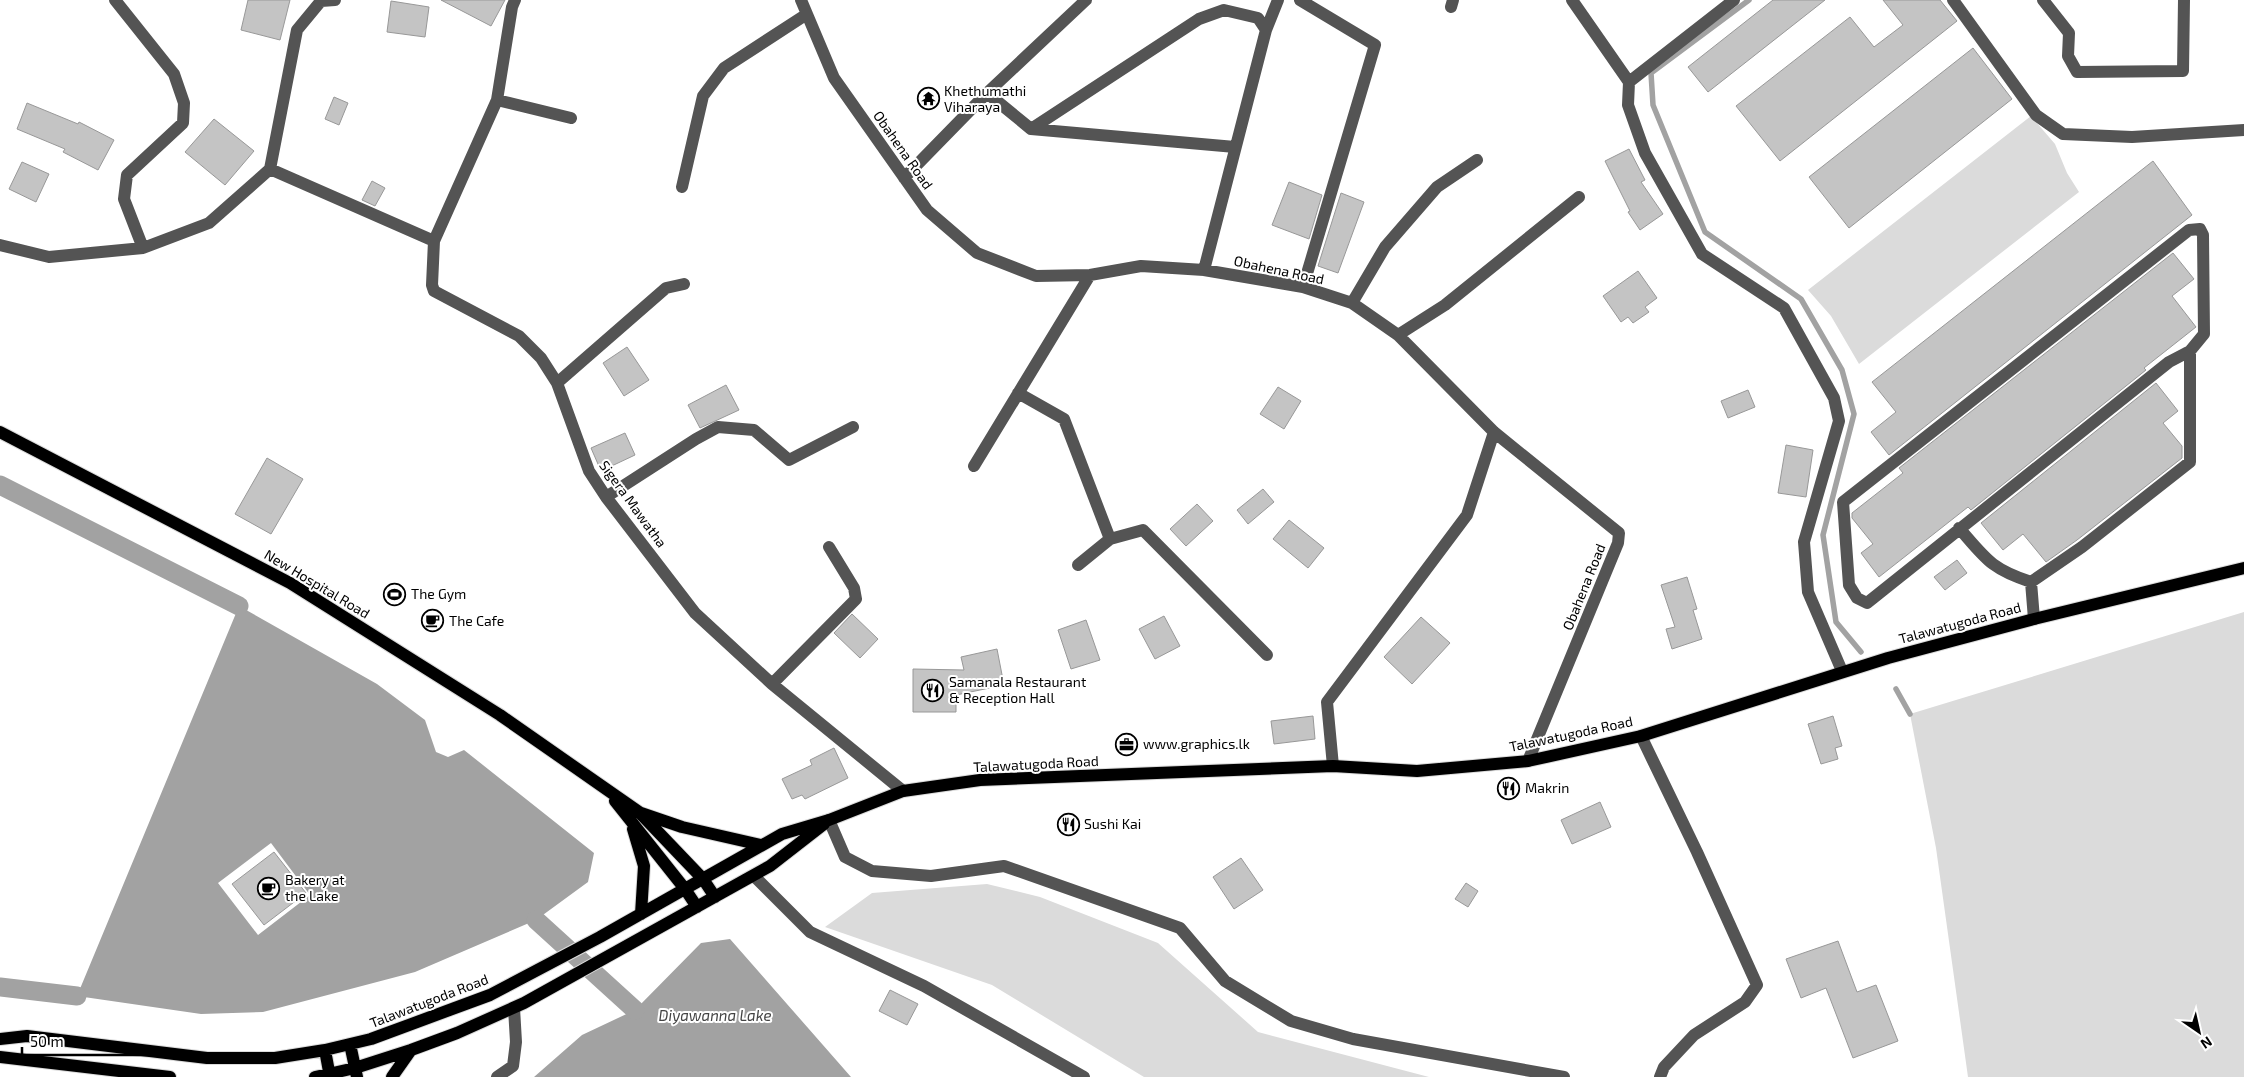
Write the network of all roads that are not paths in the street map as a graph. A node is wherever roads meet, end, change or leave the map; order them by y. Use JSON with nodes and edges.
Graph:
{"nodes":[{"id":1,"x":115,"y":0,"type":"edge"},
{"id":2,"x":335,"y":0,"type":"edge"},
{"id":3,"x":515,"y":0,"type":"edge"},
{"id":4,"x":801,"y":0,"type":"edge"},
{"id":5,"x":1086,"y":0,"type":"edge"},
{"id":6,"x":1278,"y":0,"type":"edge"},
{"id":7,"x":1300,"y":0,"type":"edge"},
{"id":8,"x":1572,"y":0,"type":"edge"},
{"id":9,"x":1734,"y":0,"type":"edge"},
{"id":10,"x":1953,"y":0,"type":"edge"},
{"id":11,"x":2043,"y":0,"type":"edge"},
{"id":12,"x":2184,"y":0,"type":"edge"},
{"id":13,"x":807,"y":14,"type":"junction"},
{"id":14,"x":1266,"y":30,"type":"junction"},
{"id":15,"x":1629,"y":82,"type":"junction"},
{"id":16,"x":987,"y":93,"type":"junction"},
{"id":17,"x":496,"y":100,"type":"junction"},
{"id":18,"x":571,"y":118,"type":"dead end"},
{"id":19,"x":1031,"y":129,"type":"junction"},
{"id":20,"x":2244,"y":130,"type":"edge"},
{"id":21,"x":1236,"y":147,"type":"junction"},
{"id":22,"x":1477,"y":160,"type":"dead end"},
{"id":23,"x":270,"y":170,"type":"junction"},
{"id":24,"x":904,"y":178,"type":"junction"},
{"id":25,"x":682,"y":187,"type":"dead end"},
{"id":26,"x":1579,"y":197,"type":"dead end"},
{"id":27,"x":434,"y":241,"type":"junction"},
{"id":28,"x":0,"y":245,"type":"edge"},
{"id":29,"x":144,"y":248,"type":"junction"},
{"id":30,"x":1204,"y":270,"type":"junction"},
{"id":31,"x":1090,"y":275,"type":"junction"},
{"id":32,"x":684,"y":284,"type":"dead end"},
{"id":33,"x":1303,"y":287,"type":"junction"},
{"id":34,"x":1352,"y":303,"type":"junction"},
{"id":35,"x":1398,"y":335,"type":"junction"},
{"id":36,"x":2190,"y":351,"type":"junction"},
{"id":37,"x":557,"y":383,"type":"junction"},
{"id":38,"x":1018,"y":393,"type":"junction"},
{"id":39,"x":853,"y":427,"type":"dead end"},
{"id":40,"x":0,"y":432,"type":"edge"},
{"id":41,"x":1494,"y":432,"type":"junction"},
{"id":42,"x":974,"y":466,"type":"dead end"},
{"id":43,"x":606,"y":497,"type":"junction"},
{"id":44,"x":1959,"y":528,"type":"junction"},
{"id":45,"x":1110,"y":539,"type":"junction"},
{"id":46,"x":829,"y":548,"type":"dead end"},
{"id":47,"x":1078,"y":565,"type":"dead end"},
{"id":48,"x":2244,"y":568,"type":"edge"},
{"id":49,"x":2031,"y":582,"type":"junction"},
{"id":50,"x":2034,"y":619,"type":"junction"},
{"id":51,"x":1268,"y":655,"type":"dead end"},
{"id":52,"x":1842,"y":671,"type":"junction"},
{"id":53,"x":772,"y":684,"type":"junction"},
{"id":54,"x":1641,"y":736,"type":"junction"},
{"id":55,"x":1528,"y":761,"type":"junction"},
{"id":56,"x":1333,"y":766,"type":"junction"},
{"id":57,"x":903,"y":791,"type":"junction"},
{"id":58,"x":634,"y":815,"type":"junction"},
{"id":59,"x":829,"y":820,"type":"junction"},
{"id":60,"x":761,"y":845,"type":"junction"},
{"id":61,"x":754,"y":876,"type":"junction"},
{"id":62,"x":703,"y":879,"type":"junction"},
{"id":63,"x":685,"y":889,"type":"junction"},
{"id":64,"x":715,"y":897,"type":"junction"},
{"id":65,"x":697,"y":907,"type":"junction"},
{"id":66,"x":641,"y":914,"type":"junction"},
{"id":67,"x":519,"y":1006,"type":"junction"},
{"id":68,"x":0,"y":1039,"type":"edge"},
{"id":69,"x":350,"y":1044,"type":"junction"},
{"id":70,"x":325,"y":1050,"type":"junction"},
{"id":71,"x":411,"y":1050,"type":"junction"},
{"id":72,"x":0,"y":1057,"type":"edge"},
{"id":73,"x":356,"y":1073,"type":"edge"},
{"id":74,"x":330,"y":1075,"type":"edge"},
{"id":75,"x":170,"y":1077,"type":"edge"},
{"id":76,"x":315,"y":1077,"type":"edge"},
{"id":77,"x":392,"y":1077,"type":"edge"},
{"id":78,"x":497,"y":1077,"type":"edge"},
{"id":79,"x":1084,"y":1077,"type":"edge"},
{"id":80,"x":1564,"y":1077,"type":"edge"},
{"id":81,"x":1660,"y":1077,"type":"edge"}],
"edges":[{"from":1,"to":29,"type":"street"},
{"from":2,"to":23,"type":"street"},
{"from":3,"to":17,"type":"street","name":"Sigera Mawatha"},
{"from":4,"to":13,"type":"street","name":"Obahena Road"},
{"from":5,"to":16,"type":"street"},
{"from":6,"to":14,"type":"street"},
{"from":7,"to":33,"type":"street"},
{"from":8,"to":15,"type":"street"},
{"from":9,"to":15,"type":"street"},
{"from":10,"to":20,"type":"street"},
{"from":11,"to":12,"type":"street"},
{"from":13,"to":24,"type":"street","name":"Obahena Road"},
{"from":13,"to":25,"type":"street"},
{"from":14,"to":19,"type":"street"},
{"from":14,"to":21,"type":"street"},
{"from":15,"to":52,"type":"street"},
{"from":16,"to":19,"type":"street"},
{"from":16,"to":24,"type":"street"},
{"from":17,"to":18,"type":"street"},
{"from":17,"to":27,"type":"street","name":"Sigera Mawatha"},
{"from":19,"to":21,"type":"street"},
{"from":21,"to":30,"type":"street"},
{"from":22,"to":34,"type":"street"},
{"from":23,"to":27,"type":"street"},
{"from":23,"to":29,"type":"street"},
{"from":24,"to":31,"type":"street","name":"Obahena Road"},
{"from":26,"to":35,"type":"street"},
{"from":27,"to":37,"type":"street","name":"Sigera Mawatha"},
{"from":28,"to":29,"type":"street"},
{"from":30,"to":31,"type":"street","name":"Obahena Road"},
{"from":30,"to":33,"type":"street","name":"Obahena Road"},
{"from":31,"to":38,"type":"street"},
{"from":32,"to":37,"type":"street"},
{"from":33,"to":34,"type":"street","name":"Obahena Road"},
{"from":34,"to":35,"type":"street","name":"Obahena Road"},
{"from":35,"to":41,"type":"street","name":"Obahena Road"},
{"from":36,"to":44,"type":"street"},
{"from":36,"to":44,"type":"street"},
{"from":36,"to":49,"type":"street"},
{"from":37,"to":43,"type":"street","name":"Sigera Mawatha"},
{"from":38,"to":42,"type":"street"},
{"from":38,"to":45,"type":"street"},
{"from":39,"to":43,"type":"street"},
{"from":40,"to":58,"type":"main road","name":"New Hospital Road"},
{"from":41,"to":55,"type":"street","name":"Obahena Road"},
{"from":41,"to":56,"type":"street"},
{"from":43,"to":53,"type":"street","name":"Sigera Mawatha"},
{"from":44,"to":49,"type":"street"},
{"from":45,"to":47,"type":"street"},
{"from":45,"to":51,"type":"street"},
{"from":46,"to":53,"type":"street"},
{"from":48,"to":50,"type":"main road","name":"Talawatugoda Road"},
{"from":49,"to":50,"type":"street"},
{"from":50,"to":52,"type":"main road","name":"Talawatugoda Road"},
{"from":52,"to":54,"type":"main road","name":"Talawatugoda Road"},
{"from":53,"to":57,"type":"street","name":"Sigera Mawatha"},
{"from":54,"to":55,"type":"main road","name":"Talawatugoda Road"},
{"from":54,"to":81,"type":"street"},
{"from":55,"to":56,"type":"main road","name":"Talawatugoda Road"},
{"from":56,"to":57,"type":"main road","name":"Talawatugoda Road"},
{"from":57,"to":59,"type":"main road","name":"Talawatugoda Road"},
{"from":58,"to":60,"type":"main road"},
{"from":58,"to":62,"type":"main road","name":"New Hospital Road"},
{"from":58,"to":63,"type":"main road","name":"New Hospital Road"},
{"from":58,"to":66,"type":"main road"},
{"from":59,"to":60,"type":"main road","name":"Talawatugoda Road"},
{"from":59,"to":61,"type":"main road","name":"Talawatugoda Road"},
{"from":59,"to":80,"type":"street"},
{"from":60,"to":62,"type":"main road","name":"Talawatugoda Road"},
{"from":61,"to":64,"type":"main road","name":"Talawatugoda Road"},
{"from":61,"to":79,"type":"street"},
{"from":62,"to":63,"type":"main road","name":"Talawatugoda Road"},
{"from":62,"to":64,"type":"main road","name":"New Hospital Road"},
{"from":63,"to":65,"type":"main road","name":"New Hospital Road"},
{"from":63,"to":66,"type":"main road","name":"Talawatugoda Road"},
{"from":64,"to":65,"type":"main road","name":"Talawatugoda Road"},
{"from":65,"to":67,"type":"main road","name":"Talawatugoda Road"},
{"from":66,"to":69,"type":"main road","name":"Talawatugoda Road"},
{"from":67,"to":71,"type":"main road","name":"Talawatugoda Road"},
{"from":67,"to":78,"type":"street"},
{"from":68,"to":70,"type":"main road","name":"Talawatugoda Road"},
{"from":69,"to":70,"type":"main road","name":"Talawatugoda Road"},
{"from":69,"to":73,"type":"main road"},
{"from":70,"to":74,"type":"main road"},
{"from":71,"to":73,"type":"main road","name":"Talawatugoda Road"},
{"from":71,"to":77,"type":"main road"},
{"from":72,"to":75,"type":"main road"},
{"from":73,"to":74,"type":"main road","name":"Talawatugoda Road"},
{"from":74,"to":76,"type":"main road","name":"Talawatugoda Road"}]}
